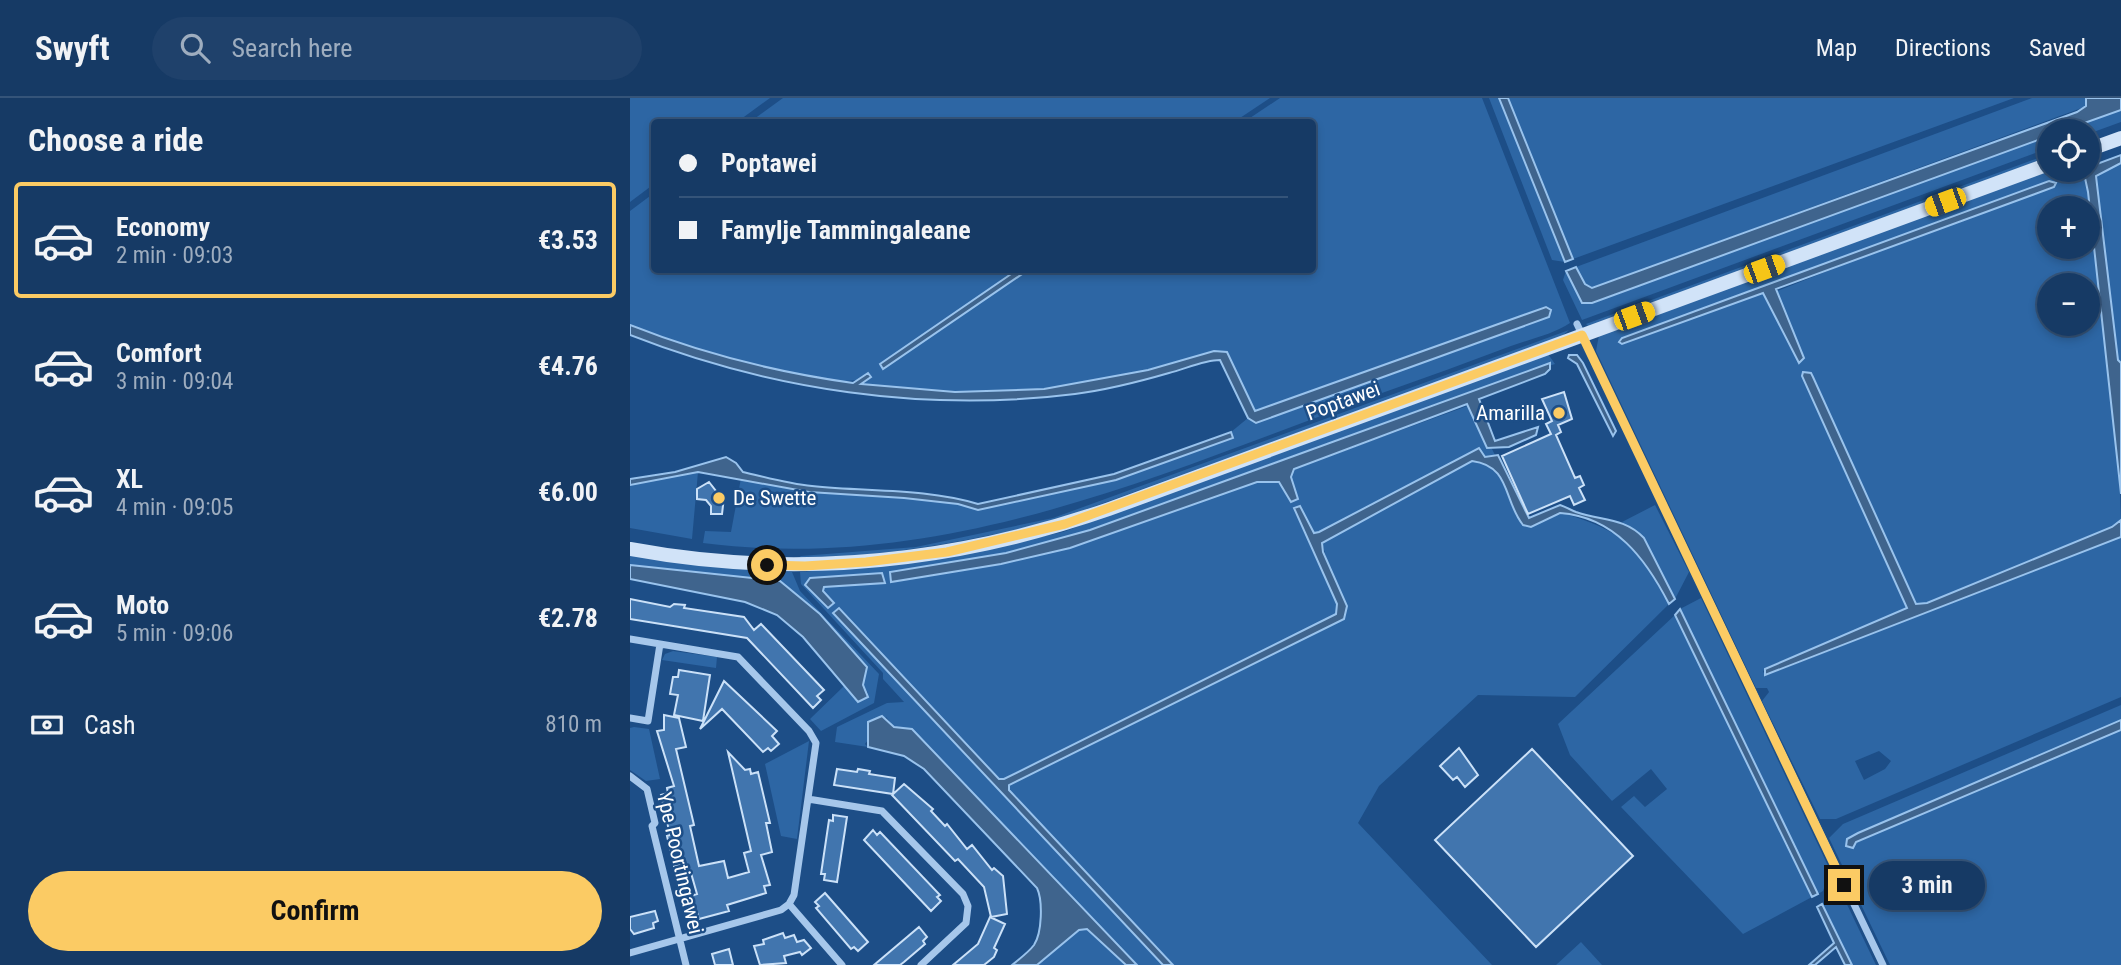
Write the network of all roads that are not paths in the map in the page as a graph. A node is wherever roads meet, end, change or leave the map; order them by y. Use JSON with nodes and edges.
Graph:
{"nodes":[{"id":1,"x":2121,"y":138,"type":"edge"},
{"id":2,"x":2100,"y":146,"type":"edge"},
{"id":3,"x":2037,"y":168,"type":"edge"},
{"id":4,"x":1580,"y":330,"type":"junction"},
{"id":5,"x":630,"y":549,"type":"edge"},
{"id":6,"x":630,"y":639,"type":"edge"},
{"id":7,"x":660,"y":644,"type":"junction"},
{"id":8,"x":630,"y":718,"type":"edge"},
{"id":9,"x":630,"y":776,"type":"edge"},
{"id":10,"x":808,"y":799,"type":"junction"},
{"id":11,"x":789,"y":904,"type":"junction"},
{"id":12,"x":679,"y":939,"type":"junction"},
{"id":13,"x":630,"y":953,"type":"edge"},
{"id":14,"x":686,"y":965,"type":"edge"},
{"id":15,"x":842,"y":965,"type":"edge"},
{"id":16,"x":921,"y":965,"type":"edge"},
{"id":17,"x":1883,"y":965,"type":"edge"}],
"edges":[{"from":1,"to":2,"type":"main road"},
{"from":3,"to":4,"type":"main road","name":"Poptawei"},
{"from":4,"to":5,"type":"main road","name":"Poptawei"},
{"from":4,"to":17,"type":"street"},
{"from":6,"to":7,"type":"street"},
{"from":7,"to":8,"type":"street"},
{"from":7,"to":10,"type":"street"},
{"from":9,"to":12,"type":"street","name":"Ype Poortingawei"},
{"from":10,"to":11,"type":"street"},
{"from":10,"to":16,"type":"street"},
{"from":11,"to":12,"type":"street"},
{"from":11,"to":15,"type":"street"},
{"from":12,"to":13,"type":"street"},
{"from":12,"to":14,"type":"street","name":"Ype Poortingawei"}]}
